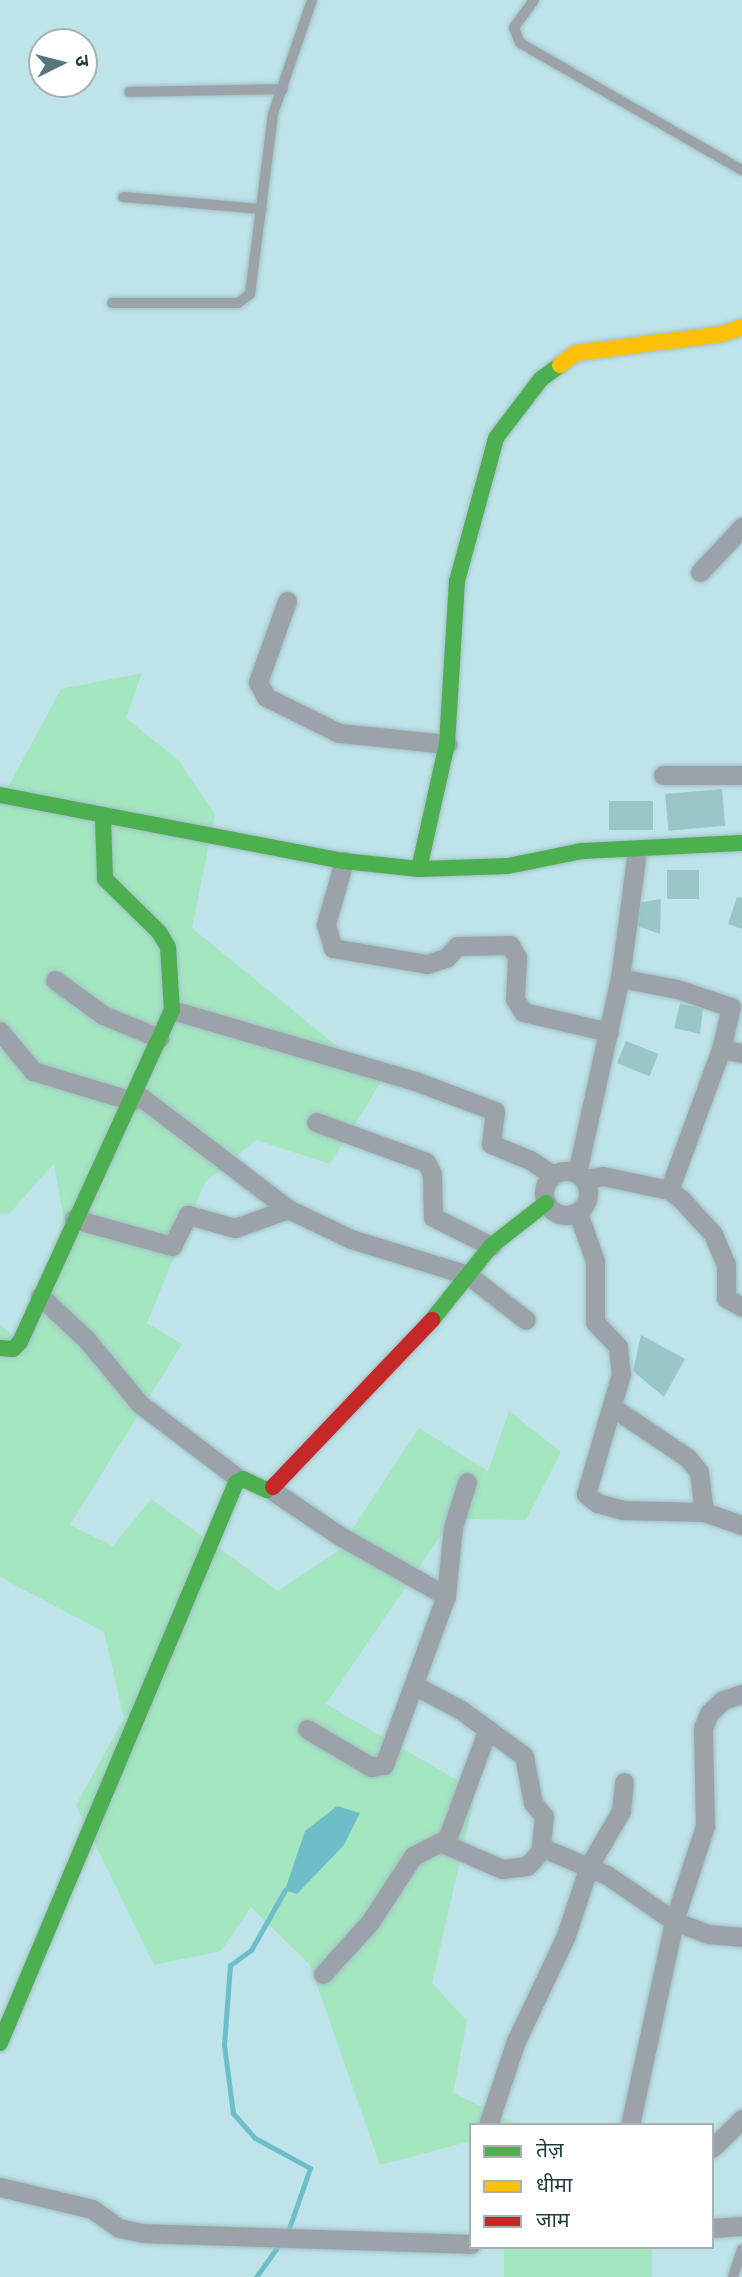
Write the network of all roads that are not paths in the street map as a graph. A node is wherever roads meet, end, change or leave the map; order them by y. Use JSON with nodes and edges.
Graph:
{"nodes":[{"id":1,"x":312,"y":0,"type":"edge"},
{"id":2,"x":534,"y":0,"type":"edge"},
{"id":3,"x":283,"y":89,"type":"junction"},
{"id":4,"x":129,"y":92,"type":"dead end"},
{"id":5,"x":742,"y":170,"type":"edge"},
{"id":6,"x":123,"y":197,"type":"dead end"},
{"id":7,"x":261,"y":209,"type":"junction"},
{"id":8,"x":112,"y":303,"type":"dead end"},
{"id":9,"x":742,"y":327,"type":"edge"},
{"id":10,"x":742,"y":527,"type":"edge"},
{"id":11,"x":700,"y":572,"type":"dead end"},
{"id":12,"x":287,"y":601,"type":"dead end"},
{"id":13,"x":447,"y":744,"type":"junction"},
{"id":14,"x":663,"y":775,"type":"dead end"},
{"id":15,"x":742,"y":775,"type":"edge"},
{"id":16,"x":0,"y":795,"type":"edge"},
{"id":17,"x":103,"y":818,"type":"junction"},
{"id":18,"x":742,"y":843,"type":"edge"},
{"id":19,"x":637,"y":850,"type":"junction"},
{"id":20,"x":345,"y":861,"type":"junction"},
{"id":21,"x":419,"y":869,"type":"junction"},
{"id":22,"x":620,"y":978,"type":"junction"},
{"id":23,"x":55,"y":980,"type":"dead end"},
{"id":24,"x":172,"y":1010,"type":"junction"},
{"id":25,"x":0,"y":1031,"type":"edge"},
{"id":26,"x":609,"y":1032,"type":"junction"},
{"id":27,"x":159,"y":1038,"type":"junction"},
{"id":28,"x":721,"y":1049,"type":"junction"},
{"id":29,"x":742,"y":1053,"type":"edge"},
{"id":30,"x":134,"y":1097,"type":"junction"},
{"id":31,"x":316,"y":1122,"type":"dead end"},
{"id":32,"x":553,"y":1175,"type":"junction"},
{"id":33,"x":580,"y":1176,"type":"junction"},
{"id":34,"x":669,"y":1191,"type":"junction"},
{"id":35,"x":546,"y":1203,"type":"junction"},
{"id":36,"x":288,"y":1209,"type":"junction"},
{"id":37,"x":578,"y":1213,"type":"junction"},
{"id":38,"x":74,"y":1219,"type":"junction"},
{"id":39,"x":491,"y":1246,"type":"junction"},
{"id":40,"x":468,"y":1275,"type":"junction"},
{"id":41,"x":40,"y":1296,"type":"junction"},
{"id":42,"x":742,"y":1307,"type":"edge"},
{"id":43,"x":526,"y":1320,"type":"dead end"},
{"id":44,"x":0,"y":1348,"type":"edge"},
{"id":45,"x":615,"y":1409,"type":"junction"},
{"id":46,"x":239,"y":1479,"type":"junction"},
{"id":47,"x":467,"y":1482,"type":"dead end"},
{"id":48,"x":270,"y":1489,"type":"junction"},
{"id":49,"x":704,"y":1512,"type":"junction"},
{"id":50,"x":742,"y":1525,"type":"edge"},
{"id":51,"x":446,"y":1596,"type":"junction"},
{"id":52,"x":414,"y":1685,"type":"junction"},
{"id":53,"x":742,"y":1694,"type":"edge"},
{"id":54,"x":307,"y":1729,"type":"dead end"},
{"id":55,"x":488,"y":1729,"type":"junction"},
{"id":56,"x":624,"y":1782,"type":"dead end"},
{"id":57,"x":442,"y":1843,"type":"junction"},
{"id":58,"x":544,"y":1848,"type":"junction"},
{"id":59,"x":589,"y":1866,"type":"junction"},
{"id":60,"x":674,"y":1921,"type":"junction"},
{"id":61,"x":742,"y":1937,"type":"edge"},
{"id":62,"x":323,"y":1974,"type":"dead end"},
{"id":63,"x":0,"y":2043,"type":"edge"},
{"id":64,"x":742,"y":2119,"type":"edge"},
{"id":65,"x":489,"y":2123,"type":"edge"},
{"id":66,"x":630,"y":2123,"type":"edge"},
{"id":67,"x":714,"y":2146,"type":"edge"},
{"id":68,"x":0,"y":2187,"type":"edge"},
{"id":69,"x":742,"y":2227,"type":"edge"},
{"id":70,"x":714,"y":2228,"type":"edge"},
{"id":71,"x":469,"y":2244,"type":"edge"},
{"id":72,"x":742,"y":2249,"type":"edge"},
{"id":73,"x":733,"y":2277,"type":"edge"}],
"edges":[{"from":1,"to":3,"type":"lane"},
{"from":2,"to":5,"type":"lane"},
{"from":3,"to":4,"type":"lane"},
{"from":3,"to":7,"type":"lane"},
{"from":6,"to":7,"type":"lane"},
{"from":7,"to":8,"type":"lane"},
{"from":9,"to":13,"type":"street"},
{"from":10,"to":11,"type":"street"},
{"from":12,"to":13,"type":"street"},
{"from":13,"to":21,"type":"street"},
{"from":14,"to":15,"type":"street"},
{"from":16,"to":17,"type":"street"},
{"from":17,"to":20,"type":"street"},
{"from":17,"to":24,"type":"street"},
{"from":18,"to":19,"type":"street"},
{"from":19,"to":21,"type":"street"},
{"from":19,"to":22,"type":"street"},
{"from":20,"to":21,"type":"street"},
{"from":20,"to":26,"type":"street"},
{"from":22,"to":26,"type":"street"},
{"from":22,"to":28,"type":"street"},
{"from":23,"to":27,"type":"street"},
{"from":24,"to":27,"type":"street"},
{"from":24,"to":32,"type":"street"},
{"from":25,"to":30,"type":"street"},
{"from":26,"to":33,"type":"street"},
{"from":27,"to":30,"type":"street"},
{"from":28,"to":29,"type":"street"},
{"from":28,"to":34,"type":"street"},
{"from":30,"to":36,"type":"street"},
{"from":30,"to":38,"type":"street"},
{"from":31,"to":39,"type":"street"},
{"from":32,"to":33,"type":"street"},
{"from":32,"to":35,"type":"street"},
{"from":33,"to":34,"type":"street"},
{"from":33,"to":37,"type":"street"},
{"from":34,"to":42,"type":"street"},
{"from":35,"to":37,"type":"street"},
{"from":35,"to":39,"type":"street"},
{"from":36,"to":38,"type":"street"},
{"from":36,"to":40,"type":"street"},
{"from":37,"to":45,"type":"street"},
{"from":38,"to":41,"type":"street"},
{"from":39,"to":40,"type":"street"},
{"from":40,"to":43,"type":"street"},
{"from":40,"to":48,"type":"street"},
{"from":41,"to":44,"type":"street"},
{"from":41,"to":46,"type":"street"},
{"from":45,"to":49,"type":"street"},
{"from":45,"to":49,"type":"street"},
{"from":46,"to":48,"type":"street"},
{"from":46,"to":63,"type":"street"},
{"from":47,"to":51,"type":"street"},
{"from":48,"to":51,"type":"street"},
{"from":49,"to":50,"type":"street"},
{"from":51,"to":52,"type":"street"},
{"from":52,"to":54,"type":"street"},
{"from":52,"to":55,"type":"street"},
{"from":53,"to":60,"type":"street"},
{"from":55,"to":57,"type":"street"},
{"from":55,"to":58,"type":"street"},
{"from":56,"to":59,"type":"street"},
{"from":57,"to":58,"type":"street"},
{"from":57,"to":62,"type":"street"},
{"from":58,"to":59,"type":"street"},
{"from":59,"to":60,"type":"street"},
{"from":59,"to":65,"type":"street"},
{"from":60,"to":61,"type":"street"},
{"from":60,"to":66,"type":"street"},
{"from":64,"to":67,"type":"street"},
{"from":68,"to":71,"type":"street"},
{"from":69,"to":70,"type":"street"},
{"from":72,"to":73,"type":"lane"}]}
